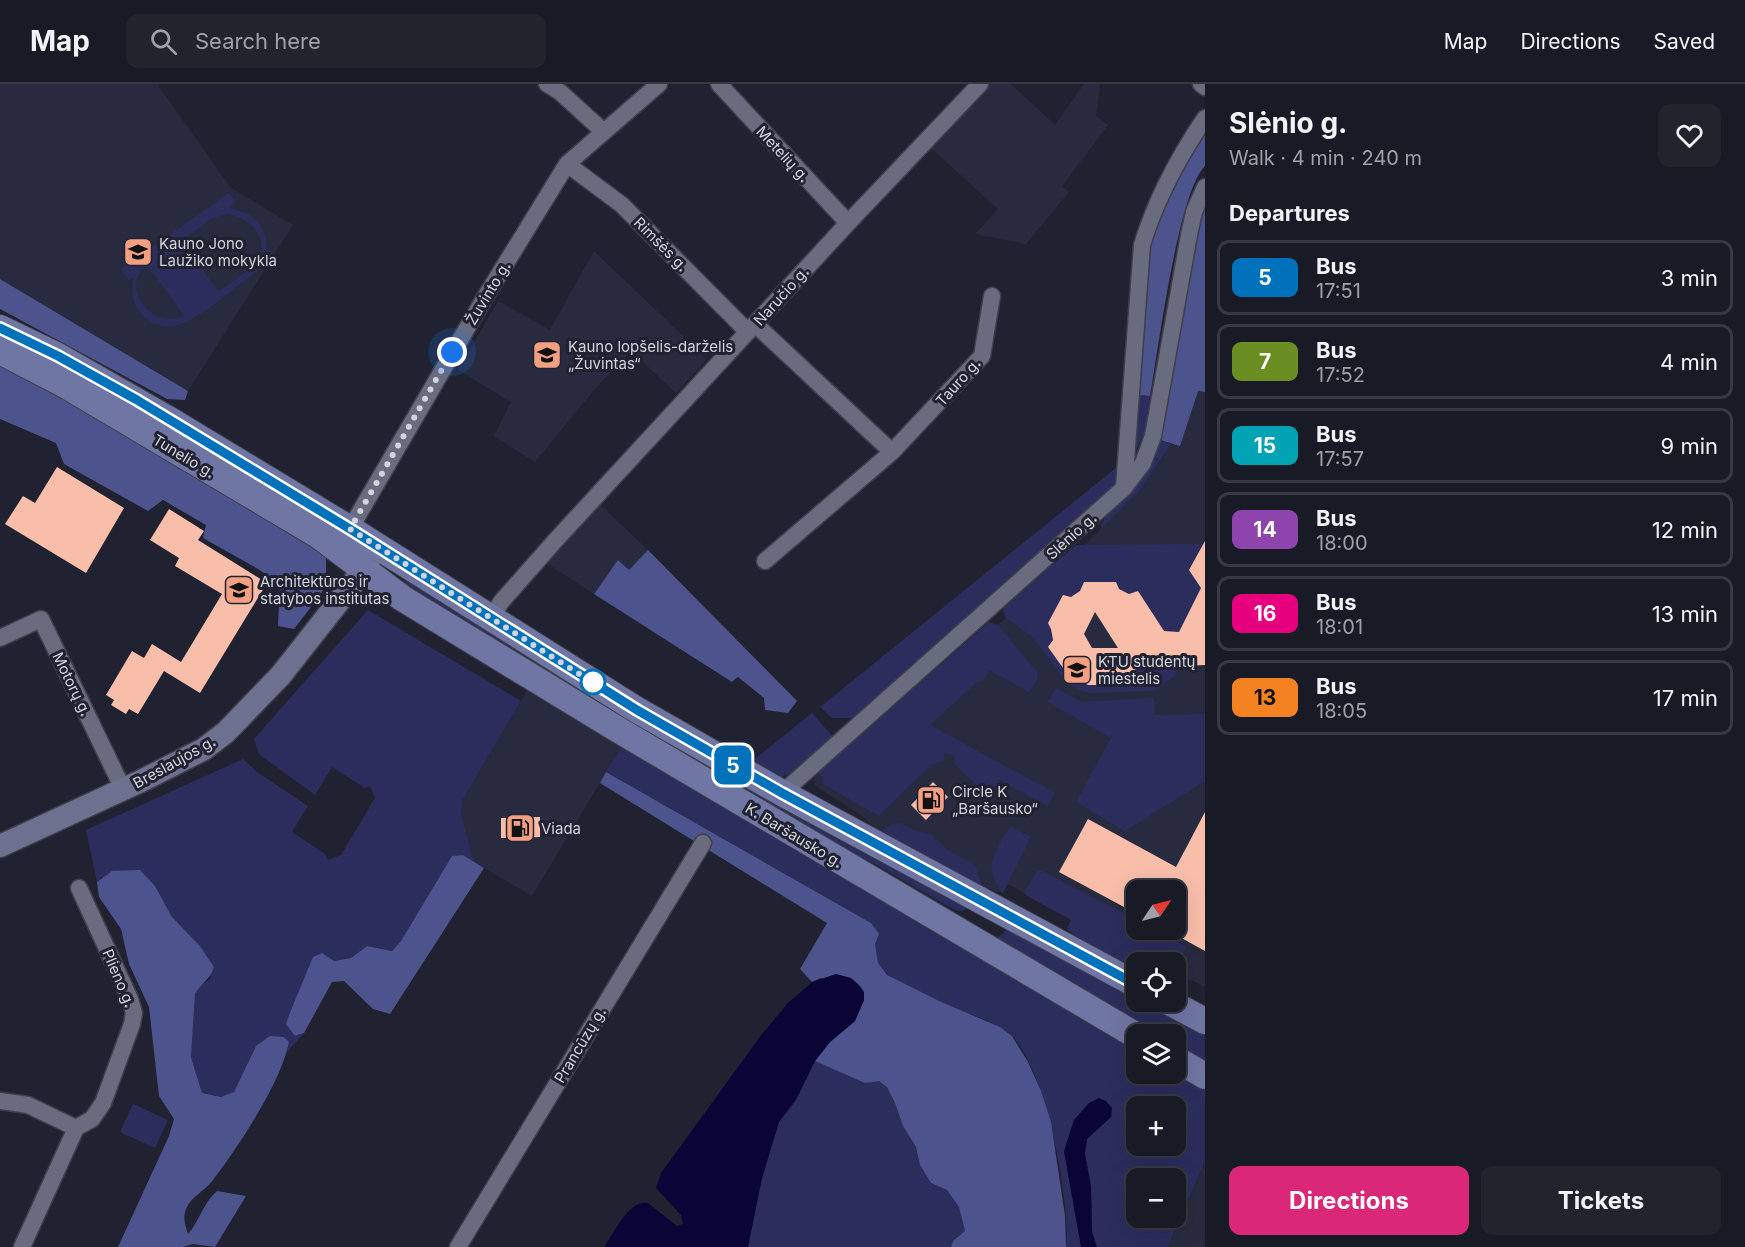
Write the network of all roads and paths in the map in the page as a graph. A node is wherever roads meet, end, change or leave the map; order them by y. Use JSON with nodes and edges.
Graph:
{"nodes":[{"id":1,"x":548,"y":84,"type":"edge"},
{"id":2,"x":659,"y":84,"type":"edge"},
{"id":3,"x":719,"y":84,"type":"edge"},
{"id":4,"x":980,"y":84,"type":"edge"},
{"id":5,"x":1201,"y":84,"type":"edge"},
{"id":6,"x":1205,"y":87,"type":"edge"},
{"id":7,"x":1205,"y":118,"type":"edge"},
{"id":8,"x":604,"y":132,"type":"junction"},
{"id":9,"x":567,"y":164,"type":"junction"},
{"id":10,"x":1205,"y":187,"type":"edge"},
{"id":11,"x":848,"y":223,"type":"junction"},
{"id":12,"x":992,"y":296,"type":"dead end"},
{"id":13,"x":0,"y":328,"type":"edge"},
{"id":14,"x":752,"y":328,"type":"junction"},
{"id":15,"x":0,"y":351,"type":"edge"},
{"id":16,"x":892,"y":452,"type":"junction"},
{"id":17,"x":1124,"y":488,"type":"junction"},
{"id":18,"x":350,"y":529,"type":"junction"},
{"id":19,"x":378,"y":546,"type":"junction"},
{"id":20,"x":765,"y":561,"type":"dead end"},
{"id":21,"x":363,"y":569,"type":"junction"},
{"id":22,"x":491,"y":619,"type":"junction"},
{"id":23,"x":0,"y":638,"type":"edge"},
{"id":24,"x":123,"y":789,"type":"junction"},
{"id":25,"x":782,"y":793,"type":"junction"},
{"id":26,"x":703,"y":843,"type":"dead end"},
{"id":27,"x":0,"y":846,"type":"edge"},
{"id":28,"x":79,"y":888,"type":"dead end"},
{"id":29,"x":1002,"y":912,"type":"junction"},
{"id":30,"x":983,"y":945,"type":"junction"},
{"id":31,"x":1126,"y":979,"type":"edge"},
{"id":32,"x":1186,"y":1011,"type":"edge"},
{"id":33,"x":1205,"y":1021,"type":"edge"},
{"id":34,"x":1126,"y":1030,"type":"edge"},
{"id":35,"x":1186,"y":1065,"type":"edge"},
{"id":36,"x":1205,"y":1076,"type":"edge"},
{"id":37,"x":0,"y":1101,"type":"edge"},
{"id":38,"x":76,"y":1128,"type":"junction"},
{"id":39,"x":22,"y":1247,"type":"edge"},
{"id":40,"x":458,"y":1247,"type":"edge"}],
"edges":[{"from":1,"to":8,"type":"street"},
{"from":2,"to":8,"type":"street","name":"Žuvinto g."},
{"from":3,"to":11,"type":"street","name":"Metelių g."},
{"from":4,"to":11,"type":"street","name":"Naručio g."},
{"from":5,"to":6,"type":"street"},
{"from":7,"to":17,"type":"street"},
{"from":8,"to":9,"type":"street","name":"Žuvinto g."},
{"from":9,"to":14,"type":"street","name":"Rimšės g."},
{"from":9,"to":18,"type":"street","name":"Žuvinto g."},
{"from":10,"to":17,"type":"street","name":"Slėnio g."},
{"from":11,"to":14,"type":"street","name":"Naručio g."},
{"from":12,"to":16,"type":"street","name":"Tauro g."},
{"from":13,"to":18,"type":"main road","name":"Tunelio g."},
{"from":14,"to":16,"type":"street"},
{"from":14,"to":22,"type":"street","name":"Naručio g."},
{"from":15,"to":21,"type":"main road","name":"Tunelio g."},
{"from":16,"to":20,"type":"street","name":"Tauro g."},
{"from":17,"to":25,"type":"street","name":"Slėnio g."},
{"from":18,"to":19,"type":"main road","name":"Tunelio g."},
{"from":19,"to":21,"type":"street","name":"Breslaujos g."},
{"from":19,"to":22,"type":"main road","name":"K. Baršausko g."},
{"from":21,"to":24,"type":"street","name":"Breslaujos g."},
{"from":21,"to":30,"type":"main road","name":"K. Baršausko g."},
{"from":22,"to":25,"type":"main road","name":"K. Baršausko g."},
{"from":23,"to":24,"type":"street","name":"Motorų g."},
{"from":24,"to":27,"type":"street","name":"Breslaujos g."},
{"from":25,"to":29,"type":"main road","name":"K. Baršausko g."},
{"from":26,"to":40,"type":"street","name":"Prancūzų g."},
{"from":28,"to":38,"type":"street","name":"Plieno g."},
{"from":29,"to":30,"type":"main road"},
{"from":29,"to":31,"type":"main road","name":"K. Baršausko g."},
{"from":30,"to":34,"type":"main road","name":"K. Baršausko g."},
{"from":32,"to":33,"type":"main road"},
{"from":35,"to":36,"type":"main road"},
{"from":37,"to":38,"type":"street"},
{"from":38,"to":39,"type":"street","name":"Plieno g."}]}
